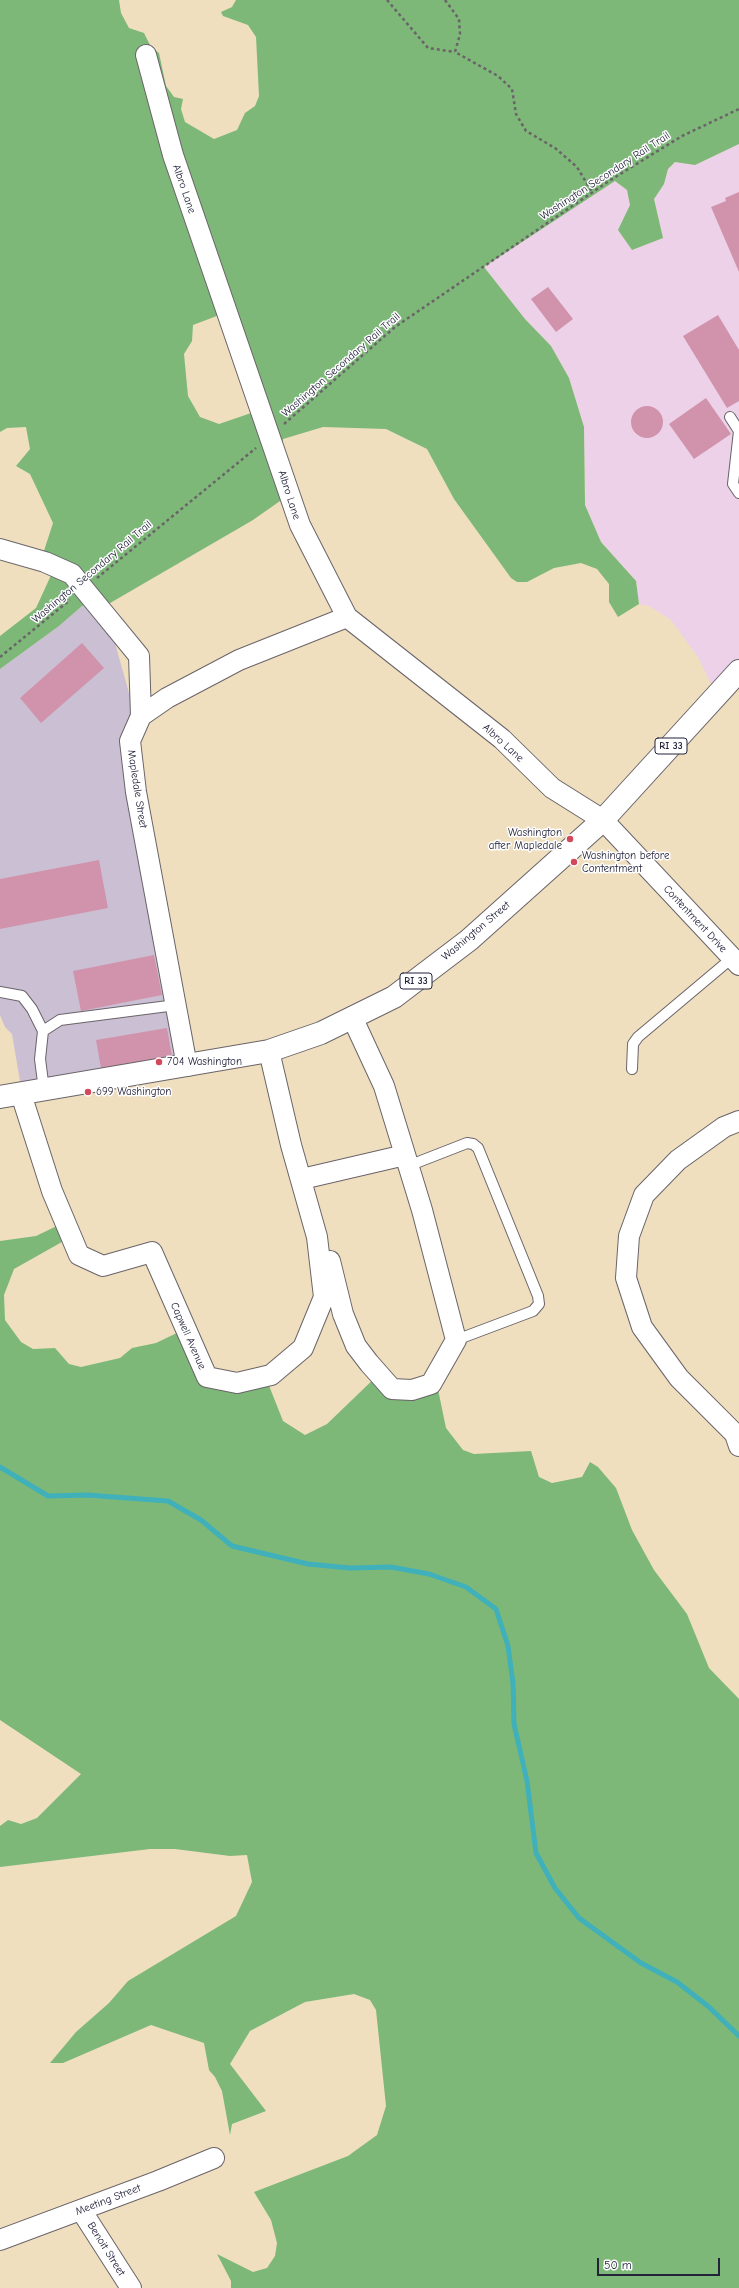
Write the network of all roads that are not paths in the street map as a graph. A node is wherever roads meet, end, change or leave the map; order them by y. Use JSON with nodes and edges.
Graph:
{"nodes":[{"id":1,"x":146,"y":55,"type":"dead end"},
{"id":2,"x":730,"y":417,"type":"dead end"},
{"id":3,"x":739,"y":494,"type":"edge"},
{"id":4,"x":0,"y":549,"type":"edge"},
{"id":5,"x":347,"y":617,"type":"junction"},
{"id":6,"x":739,"y":671,"type":"edge"},
{"id":7,"x":141,"y":716,"type":"junction"},
{"id":8,"x":603,"y":820,"type":"junction"},
{"id":9,"x":736,"y":961,"type":"edge"},
{"id":10,"x":0,"y":992,"type":"edge"},
{"id":11,"x":176,"y":1005,"type":"junction"},
{"id":12,"x":352,"y":1017,"type":"junction"},
{"id":13,"x":43,"y":1031,"type":"junction"},
{"id":14,"x":268,"y":1051,"type":"junction"},
{"id":15,"x":187,"y":1066,"type":"junction"},
{"id":16,"x":632,"y":1069,"type":"dead end"},
{"id":17,"x":44,"y":1090,"type":"junction"},
{"id":18,"x":10,"y":1096,"type":"edge"},
{"id":19,"x":739,"y":1121,"type":"edge"},
{"id":20,"x":407,"y":1160,"type":"junction"},
{"id":21,"x":302,"y":1179,"type":"junction"},
{"id":22,"x":317,"y":1237,"type":"junction"},
{"id":23,"x":456,"y":1340,"type":"junction"},
{"id":24,"x":738,"y":1437,"type":"edge"},
{"id":25,"x":214,"y":2158,"type":"dead end"},
{"id":26,"x":81,"y":2210,"type":"junction"},
{"id":27,"x":0,"y":2240,"type":"edge"},
{"id":28,"x":131,"y":2288,"type":"edge"}],
"edges":[{"from":1,"to":5,"type":"street","name":"Albro Lane"},
{"from":2,"to":3,"type":"lane"},
{"from":4,"to":7,"type":"street"},
{"from":5,"to":7,"type":"street"},
{"from":5,"to":8,"type":"street","name":"Albro Lane"},
{"from":6,"to":8,"type":"main road","name":"Washington Street","number":"RI 33"},
{"from":7,"to":11,"type":"street","name":"Mapledale Street"},
{"from":8,"to":9,"type":"street","name":"Contentment Drive"},
{"from":8,"to":12,"type":"main road","name":"Washington Street","number":"RI 33"},
{"from":9,"to":16,"type":"lane"},
{"from":10,"to":13,"type":"lane"},
{"from":11,"to":13,"type":"lane"},
{"from":11,"to":15,"type":"street","name":"Mapledale Street"},
{"from":12,"to":14,"type":"main road","name":"Washington Street","number":"RI 33"},
{"from":12,"to":20,"type":"street"},
{"from":13,"to":17,"type":"lane"},
{"from":14,"to":15,"type":"main road","name":"Washington Street","number":"RI 33"},
{"from":14,"to":21,"type":"street","name":"Capwell Avenue"},
{"from":15,"to":17,"type":"main road","name":"Washington Street","number":"RI 33"},
{"from":17,"to":18,"type":"main road","name":"Washington Street","number":"RI 33"},
{"from":18,"to":22,"type":"street","name":"Capwell Avenue"},
{"from":19,"to":24,"type":"street"},
{"from":20,"to":21,"type":"street"},
{"from":20,"to":23,"type":"street"},
{"from":20,"to":23,"type":"lane"},
{"from":21,"to":22,"type":"street","name":"Capwell Avenue"},
{"from":22,"to":23,"type":"street"},
{"from":25,"to":26,"type":"street","name":"Meeting Street"},
{"from":26,"to":27,"type":"street","name":"Meeting Street"},
{"from":26,"to":28,"type":"street","name":"Benoit Street"}]}
